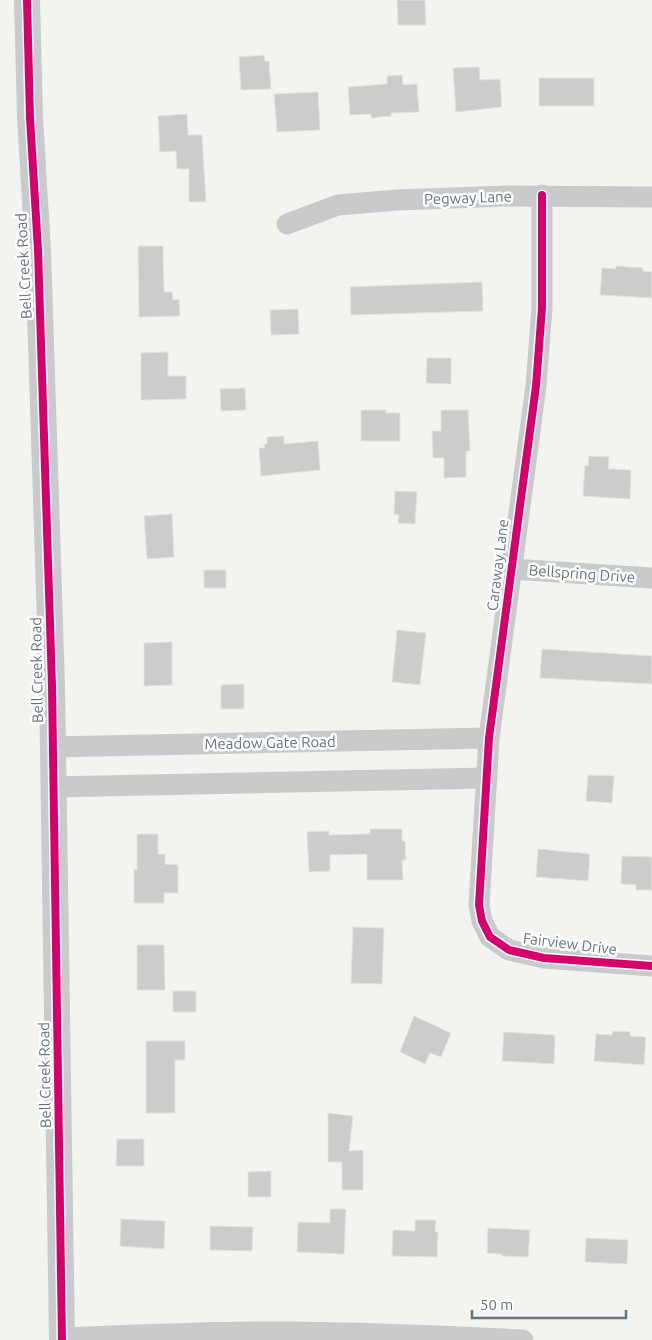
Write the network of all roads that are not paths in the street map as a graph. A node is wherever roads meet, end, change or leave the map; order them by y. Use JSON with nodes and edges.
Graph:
{"nodes":[{"id":1,"x":27,"y":0,"type":"edge"},
{"id":2,"x":542,"y":195,"type":"junction"},
{"id":3,"x":652,"y":197,"type":"edge"},
{"id":4,"x":287,"y":224,"type":"dead end"},
{"id":5,"x":511,"y":569,"type":"junction"},
{"id":6,"x":652,"y":578,"type":"edge"},
{"id":7,"x":489,"y":738,"type":"junction"},
{"id":8,"x":52,"y":747,"type":"junction"},
{"id":9,"x":487,"y":778,"type":"junction"},
{"id":10,"x":53,"y":787,"type":"junction"},
{"id":11,"x":490,"y":936,"type":"joint"},
{"id":12,"x":652,"y":966,"type":"edge"},
{"id":13,"x":62,"y":1339,"type":"edge"},
{"id":14,"x":523,"y":1340,"type":"edge"}],
"edges":[{"from":1,"to":8,"type":"street","name":"Bell Creek Road"},
{"from":2,"to":3,"type":"street","name":"Pegway Lane"},
{"from":2,"to":4,"type":"street","name":"Pegway Lane"},
{"from":2,"to":5,"type":"street","name":"Caraway Lane"},
{"from":5,"to":6,"type":"street","name":"Bellspring Drive"},
{"from":5,"to":7,"type":"street","name":"Caraway Lane"},
{"from":7,"to":8,"type":"street","name":"Meadow Gate Road"},
{"from":7,"to":9,"type":"street","name":"Caraway Lane"},
{"from":8,"to":10,"type":"street","name":"Bell Creek Road"},
{"from":9,"to":10,"type":"street"},
{"from":9,"to":11,"type":"street","name":"Caraway Lane"},
{"from":10,"to":13,"type":"street","name":"Bell Creek Road"},
{"from":11,"to":12,"type":"street","name":"Fairview Drive"},
{"from":13,"to":14,"type":"street"}]}
